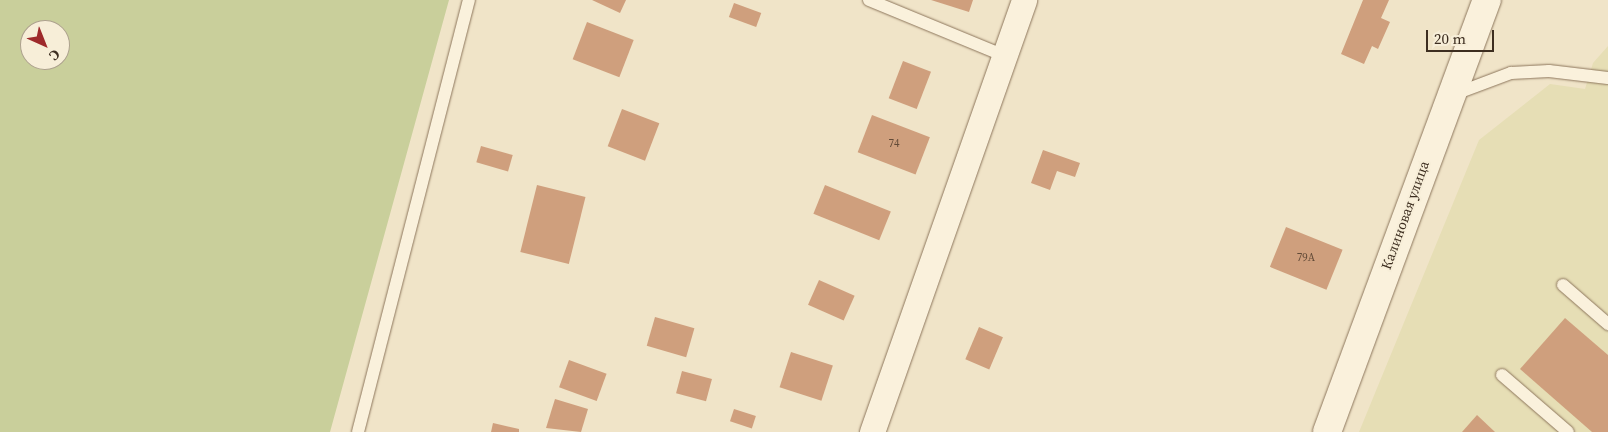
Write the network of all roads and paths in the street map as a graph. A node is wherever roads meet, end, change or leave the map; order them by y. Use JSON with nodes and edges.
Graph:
{"nodes":[{"id":1,"x":469,"y":0,"type":"edge"},
{"id":2,"x":869,"y":0,"type":"edge"},
{"id":3,"x":1024,"y":0,"type":"edge"},
{"id":4,"x":1487,"y":0,"type":"edge"},
{"id":5,"x":1005,"y":56,"type":"junction"},
{"id":6,"x":1608,"y":78,"type":"edge"},
{"id":7,"x":1450,"y":96,"type":"junction"},
{"id":8,"x":1563,"y":285,"type":"dead end"},
{"id":9,"x":1608,"y":324,"type":"edge"},
{"id":10,"x":1502,"y":375,"type":"dead end"},
{"id":11,"x":358,"y":432,"type":"edge"},
{"id":12,"x":872,"y":432,"type":"edge"},
{"id":13,"x":1327,"y":432,"type":"edge"},
{"id":14,"x":1568,"y":432,"type":"edge"}],
"edges":[{"from":1,"to":11,"type":"lane"},
{"from":2,"to":5,"type":"lane"},
{"from":3,"to":5,"type":"street"},
{"from":4,"to":7,"type":"street","name":"Калиновая улица"},
{"from":5,"to":12,"type":"street"},
{"from":6,"to":7,"type":"lane"},
{"from":7,"to":13,"type":"street","name":"Калиновая улица"},
{"from":8,"to":9,"type":"lane"},
{"from":10,"to":14,"type":"lane"}]}
